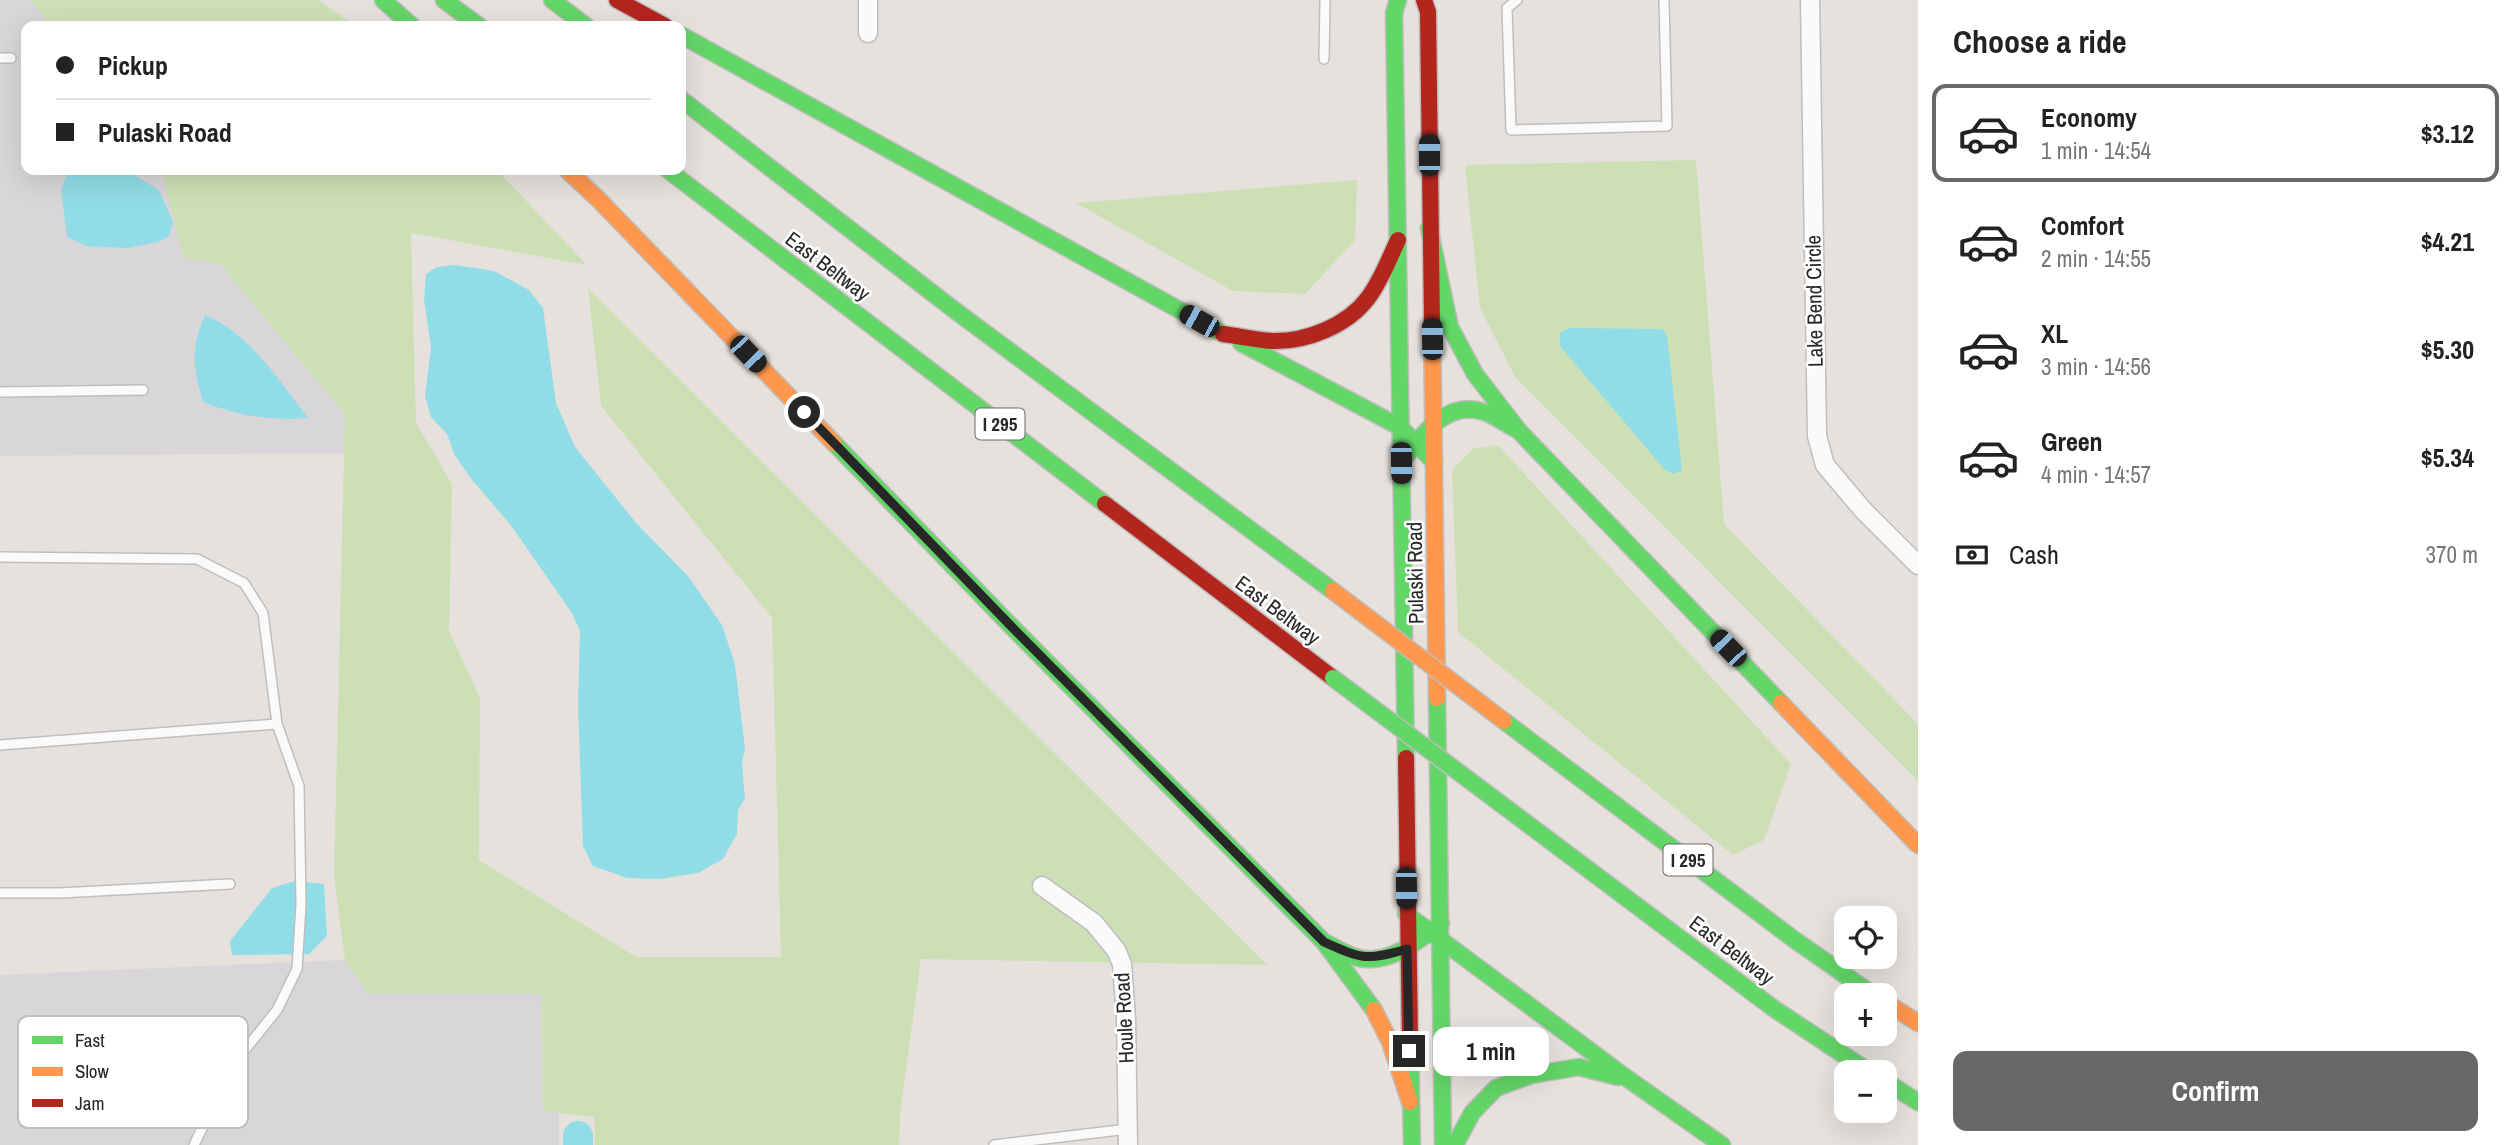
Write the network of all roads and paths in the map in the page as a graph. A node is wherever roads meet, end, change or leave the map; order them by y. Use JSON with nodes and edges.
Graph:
{"nodes":[{"id":1,"x":383,"y":0,"type":"edge"},
{"id":2,"x":444,"y":0,"type":"edge"},
{"id":3,"x":552,"y":0,"type":"edge"},
{"id":4,"x":617,"y":0,"type":"edge"},
{"id":5,"x":869,"y":0,"type":"edge"},
{"id":6,"x":1325,"y":0,"type":"edge"},
{"id":7,"x":1398,"y":0,"type":"edge"},
{"id":8,"x":1424,"y":0,"type":"edge"},
{"id":9,"x":1517,"y":0,"type":"edge"},
{"id":10,"x":1664,"y":0,"type":"edge"},
{"id":11,"x":1810,"y":0,"type":"edge"},
{"id":12,"x":406,"y":21,"type":"edge"},
{"id":13,"x":472,"y":21,"type":"edge"},
{"id":14,"x":579,"y":21,"type":"edge"},
{"id":15,"x":656,"y":21,"type":"edge"},
{"id":16,"x":868,"y":33,"type":"dead end"},
{"id":17,"x":686,"y":38,"type":"edge"},
{"id":18,"x":0,"y":58,"type":"edge"},
{"id":19,"x":11,"y":58,"type":"dead end"},
{"id":20,"x":1324,"y":59,"type":"dead end"},
{"id":21,"x":686,"y":103,"type":"edge"},
{"id":22,"x":572,"y":175,"type":"edge"},
{"id":23,"x":675,"y":175,"type":"edge"},
{"id":24,"x":1429,"y":228,"type":"junction"},
{"id":25,"x":1398,"y":240,"type":"junction"},
{"id":26,"x":1223,"y":334,"type":"junction"},
{"id":27,"x":143,"y":390,"type":"dead end"},
{"id":28,"x":0,"y":392,"type":"edge"},
{"id":29,"x":1433,"y":422,"type":"junction"},
{"id":30,"x":1400,"y":427,"type":"junction"},
{"id":31,"x":1519,"y":430,"type":"junction"},
{"id":32,"x":1416,"y":443,"type":"junction"},
{"id":33,"x":1434,"y":462,"type":"junction"},
{"id":34,"x":1401,"y":463,"type":"junction"},
{"id":35,"x":0,"y":557,"type":"edge"},
{"id":36,"x":1918,"y":565,"type":"edge"},
{"id":37,"x":277,"y":724,"type":"junction"},
{"id":38,"x":0,"y":745,"type":"edge"},
{"id":39,"x":1918,"y":845,"type":"edge"},
{"id":40,"x":230,"y":884,"type":"dead end"},
{"id":41,"x":1042,"y":886,"type":"dead end"},
{"id":42,"x":0,"y":893,"type":"edge"},
{"id":43,"x":1406,"y":914,"type":"junction"},
{"id":44,"x":1437,"y":932,"type":"junction"},
{"id":45,"x":1324,"y":942,"type":"junction"},
{"id":46,"x":1407,"y":949,"type":"junction"},
{"id":47,"x":1857,"y":983,"type":"edge"},
{"id":48,"x":1897,"y":1010,"type":"edge"},
{"id":49,"x":1918,"y":1023,"type":"edge"},
{"id":50,"x":248,"y":1046,"type":"edge"},
{"id":51,"x":1851,"y":1060,"type":"edge"},
{"id":52,"x":1628,"y":1079,"type":"junction"},
{"id":53,"x":1897,"y":1089,"type":"edge"},
{"id":54,"x":1410,"y":1102,"type":"junction"},
{"id":55,"x":1918,"y":1102,"type":"edge"},
{"id":56,"x":202,"y":1128,"type":"edge"},
{"id":57,"x":1128,"y":1137,"type":"edge"},
{"id":58,"x":194,"y":1145,"type":"edge"},
{"id":59,"x":994,"y":1145,"type":"edge"},
{"id":60,"x":1412,"y":1145,"type":"edge"},
{"id":61,"x":1443,"y":1145,"type":"edge"},
{"id":62,"x":1455,"y":1145,"type":"edge"},
{"id":63,"x":1722,"y":1145,"type":"edge"}],
"edges":[{"from":1,"to":12,"type":"main road"},
{"from":2,"to":13,"type":"main road"},
{"from":3,"to":14,"type":"main road"},
{"from":4,"to":15,"type":"main road"},
{"from":5,"to":16,"type":"street"},
{"from":6,"to":20,"type":"lane"},
{"from":7,"to":25,"type":"main road","name":"Pulaski Road"},
{"from":8,"to":24,"type":"main road","name":"Pulaski Road"},
{"from":9,"to":10,"type":"lane"},
{"from":11,"to":36,"type":"street","name":"Lake Bend Circle"},
{"from":17,"to":26,"type":"main road"},
{"from":18,"to":19,"type":"lane"},
{"from":21,"to":47,"type":"main road","name":"East Beltway","number":"I 295","bridge":true},
{"from":22,"to":45,"type":"main road"},
{"from":23,"to":51,"type":"main road","name":"East Beltway","number":"I 295","bridge":true},
{"from":24,"to":29,"type":"main road","name":"Pulaski Road"},
{"from":24,"to":31,"type":"main road"},
{"from":25,"to":26,"type":"main road"},
{"from":25,"to":30,"type":"main road","name":"Pulaski Road"},
{"from":26,"to":30,"type":"main road"},
{"from":27,"to":28,"type":"lane"},
{"from":29,"to":31,"type":"main road"},
{"from":29,"to":32,"type":"main road"},
{"from":29,"to":33,"type":"main road","name":"Pulaski Road"},
{"from":30,"to":32,"type":"main road"},
{"from":30,"to":34,"type":"main road","name":"Pulaski Road"},
{"from":31,"to":39,"type":"main road"},
{"from":32,"to":33,"type":"main road"},
{"from":32,"to":34,"type":"main road"},
{"from":33,"to":44,"type":"main road","name":"Pulaski Road"},
{"from":34,"to":43,"type":"main road","name":"Pulaski Road"},
{"from":35,"to":37,"type":"lane"},
{"from":37,"to":38,"type":"lane"},
{"from":37,"to":50,"type":"lane"},
{"from":40,"to":42,"type":"lane"},
{"from":41,"to":57,"type":"street","name":"Houle Road"},
{"from":43,"to":44,"type":"main road"},
{"from":43,"to":46,"type":"main road","name":"Pulaski Road"},
{"from":44,"to":46,"type":"main road"},
{"from":44,"to":52,"type":"main road"},
{"from":44,"to":61,"type":"main road","name":"Pulaski Road"},
{"from":45,"to":46,"type":"main road"},
{"from":45,"to":54,"type":"main road"},
{"from":46,"to":54,"type":"main road","name":"Pulaski Road"},
{"from":48,"to":49,"type":"main road"},
{"from":52,"to":62,"type":"main road"},
{"from":52,"to":63,"type":"main road"},
{"from":53,"to":55,"type":"main road"},
{"from":54,"to":60,"type":"main road","name":"Pulaski Road"},
{"from":56,"to":58,"type":"lane"},
{"from":57,"to":59,"type":"lane"}]}
